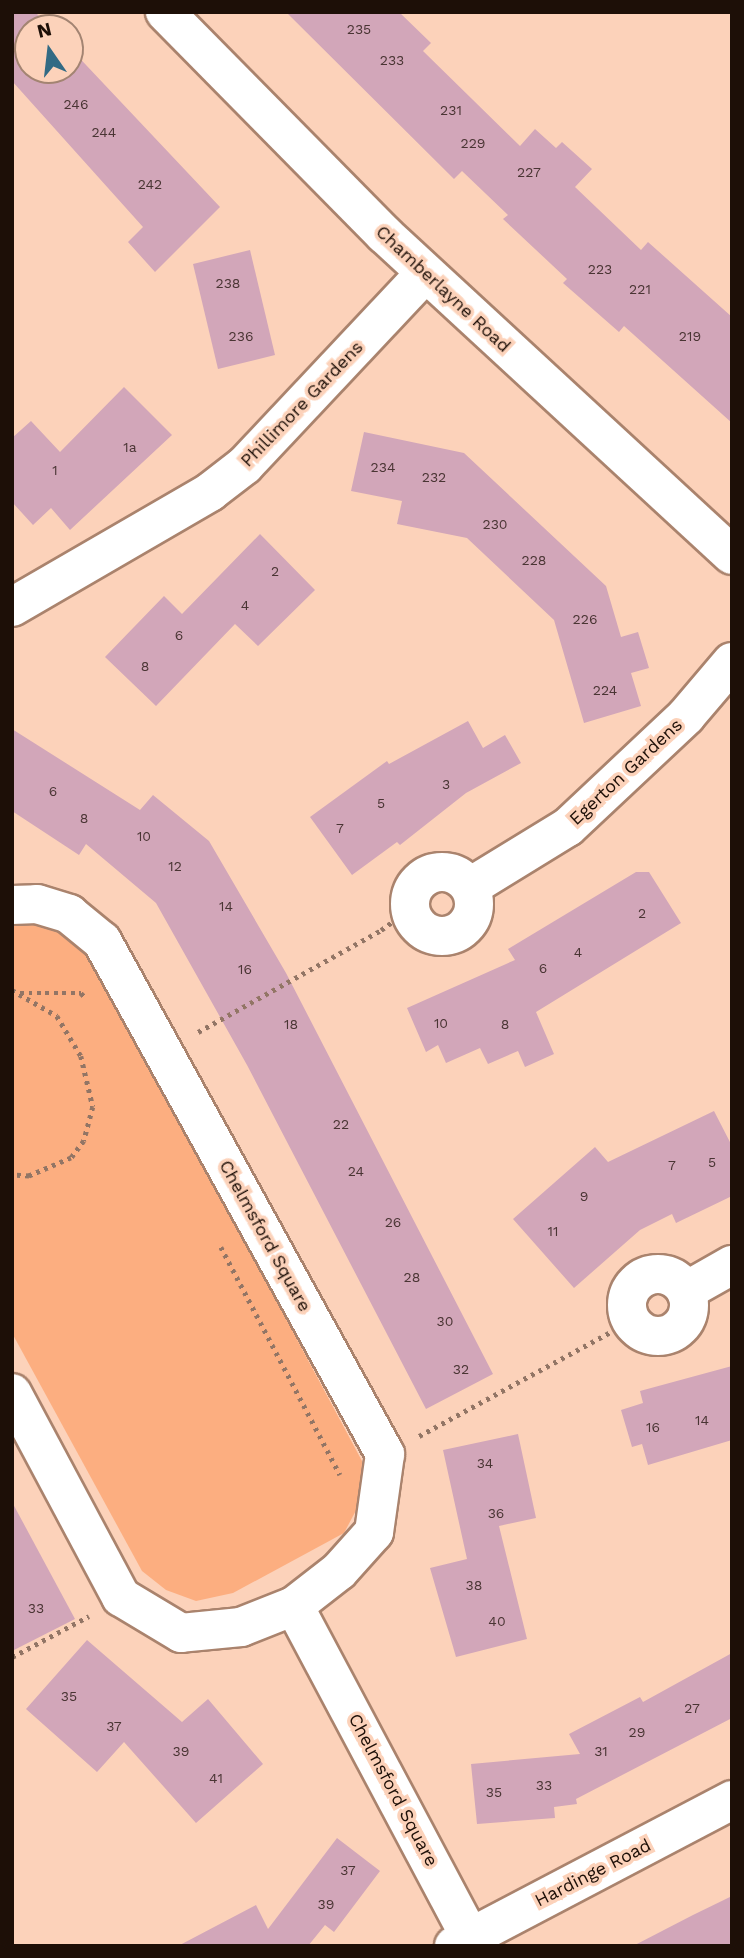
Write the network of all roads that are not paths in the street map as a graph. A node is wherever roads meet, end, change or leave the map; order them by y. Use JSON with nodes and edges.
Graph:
{"nodes":[{"id":1,"x":165,"y":12,"type":"edge"},
{"id":2,"x":425,"y":273,"type":"junction"},
{"id":3,"x":732,"y":555,"type":"edge"},
{"id":4,"x":15,"y":600,"type":"edge"},
{"id":5,"x":732,"y":662,"type":"edge"},
{"id":6,"x":470,"y":887,"type":"junction"},
{"id":7,"x":12,"y":905,"type":"edge"},
{"id":8,"x":732,"y":1265,"type":"edge"},
{"id":9,"x":631,"y":1321,"type":"road end"},
{"id":10,"x":12,"y":1394,"type":"edge"},
{"id":11,"x":294,"y":1606,"type":"junction"},
{"id":12,"x":732,"y":1800,"type":"edge"},
{"id":13,"x":462,"y":1941,"type":"edge"}],
"edges":[{"from":1,"to":2,"type":"street","name":"Chamberlayne Road"},
{"from":2,"to":3,"type":"street","name":"Chamberlayne Road"},
{"from":2,"to":4,"type":"street","name":"Phillimore Gardens"},
{"from":5,"to":6,"type":"street","name":"Egerton Gardens"},
{"from":6,"to":6,"type":"street"},
{"from":7,"to":11,"type":"street","name":"Chelmsford Square"},
{"from":8,"to":9,"type":"street"},
{"from":10,"to":11,"type":"street"},
{"from":11,"to":13,"type":"street","name":"Chelmsford Square"},
{"from":12,"to":13,"type":"street","name":"Hardinge Road"}]}
